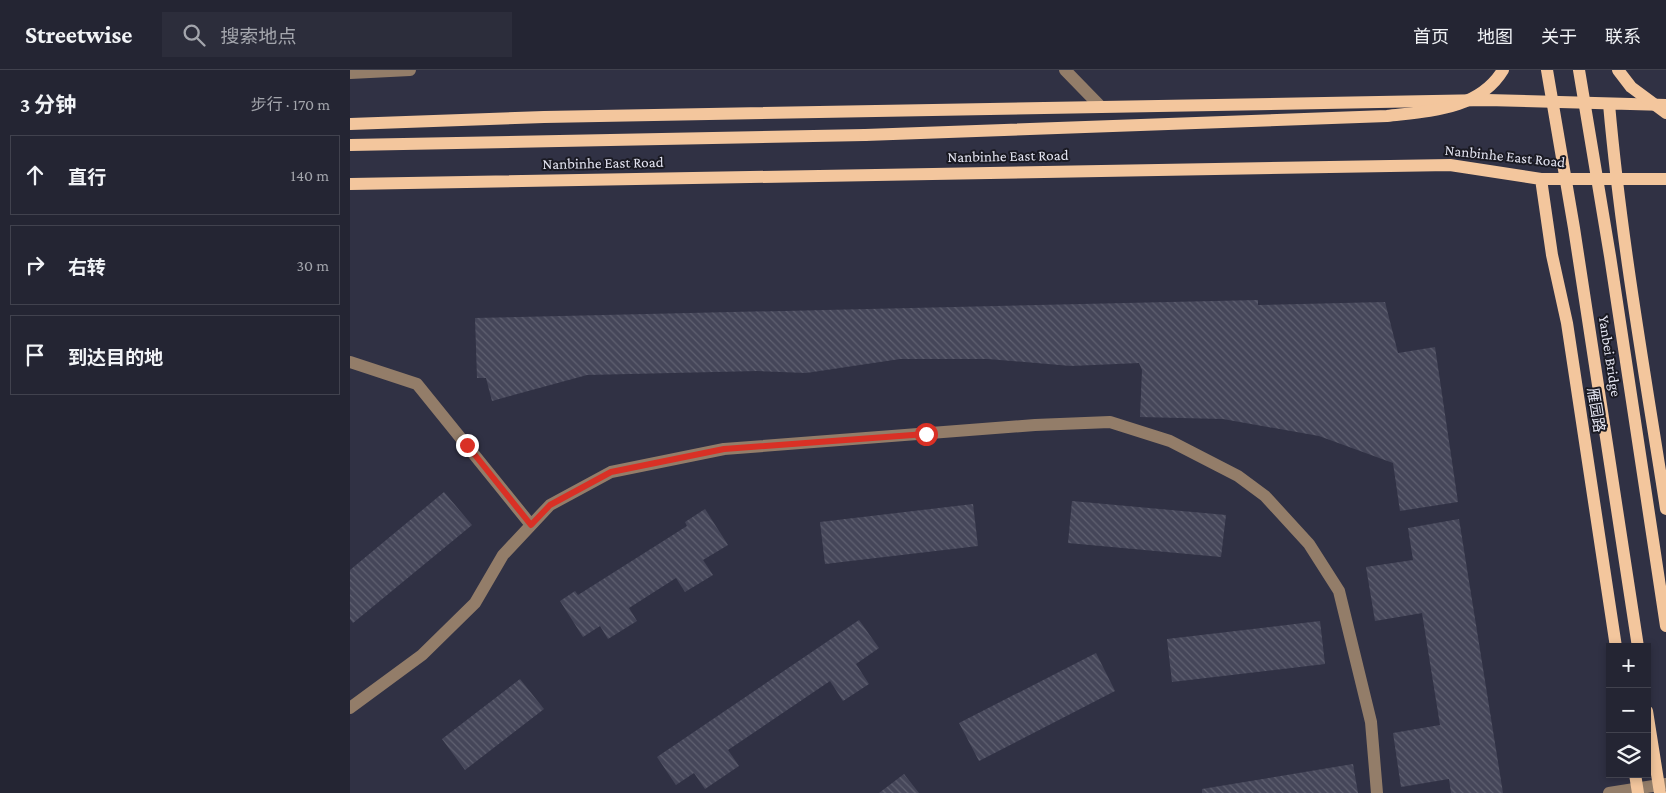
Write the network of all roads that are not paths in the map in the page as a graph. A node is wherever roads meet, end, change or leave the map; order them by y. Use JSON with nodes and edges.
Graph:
{"nodes":[{"id":1,"x":410,"y":70,"type":"edge"},
{"id":2,"x":1065,"y":70,"type":"edge"},
{"id":3,"x":1503,"y":70,"type":"edge"},
{"id":4,"x":1547,"y":70,"type":"edge"},
{"id":5,"x":1579,"y":70,"type":"edge"},
{"id":6,"x":1618,"y":70,"type":"edge"},
{"id":7,"x":350,"y":73,"type":"edge"},
{"id":8,"x":1609,"y":104,"type":"junction"},
{"id":9,"x":1666,"y":105,"type":"edge"},
{"id":10,"x":1101,"y":107,"type":"junction"},
{"id":11,"x":1666,"y":113,"type":"edge"},
{"id":12,"x":350,"y":124,"type":"edge"},
{"id":13,"x":350,"y":145,"type":"edge"},
{"id":14,"x":1541,"y":179,"type":"junction"},
{"id":15,"x":1616,"y":179,"type":"junction"},
{"id":16,"x":1666,"y":179,"type":"edge"},
{"id":17,"x":350,"y":184,"type":"edge"},
{"id":18,"x":350,"y":362,"type":"edge"},
{"id":19,"x":1666,"y":509,"type":"edge"},
{"id":20,"x":531,"y":525,"type":"junction"},
{"id":21,"x":1666,"y":626,"type":"edge"},
{"id":22,"x":1615,"y":643,"type":"edge"},
{"id":23,"x":1637,"y":643,"type":"edge"},
{"id":24,"x":350,"y":708,"type":"edge"},
{"id":25,"x":1650,"y":733,"type":"edge"},
{"id":26,"x":1636,"y":778,"type":"edge"},
{"id":27,"x":1666,"y":784,"type":"edge"},
{"id":28,"x":1638,"y":791,"type":"edge"},
{"id":29,"x":1377,"y":793,"type":"edge"},
{"id":30,"x":1609,"y":793,"type":"edge"},
{"id":31,"x":1660,"y":793,"type":"edge"}],
"edges":[{"from":1,"to":7,"type":"street"},
{"from":2,"to":10,"type":"street"},
{"from":3,"to":13,"type":"main road","bridge":true},
{"from":4,"to":23,"type":"main road","name":"Yanbei Bridge","bridge":true},
{"from":5,"to":21,"type":"main road","name":"Yanbei Bridge","bridge":true},
{"from":6,"to":11,"type":"main road","bridge":true},
{"from":8,"to":9,"type":"main road"},
{"from":8,"to":10,"type":"main road"},
{"from":8,"to":15,"type":"main road"},
{"from":10,"to":12,"type":"main road"},
{"from":14,"to":15,"type":"main road","name":"Nanbinhe East Road"},
{"from":14,"to":17,"type":"main road","name":"Nanbinhe East Road"},
{"from":14,"to":22,"type":"main road","name":"雁园路"},
{"from":15,"to":16,"type":"main road","name":"Nanbinhe East Road"},
{"from":15,"to":19,"type":"main road"},
{"from":18,"to":20,"type":"street"},
{"from":20,"to":24,"type":"street"},
{"from":20,"to":29,"type":"street"},
{"from":25,"to":31,"type":"main road","bridge":true},
{"from":26,"to":28,"type":"main road"},
{"from":27,"to":28,"type":"street"},
{"from":28,"to":30,"type":"street"}]}
